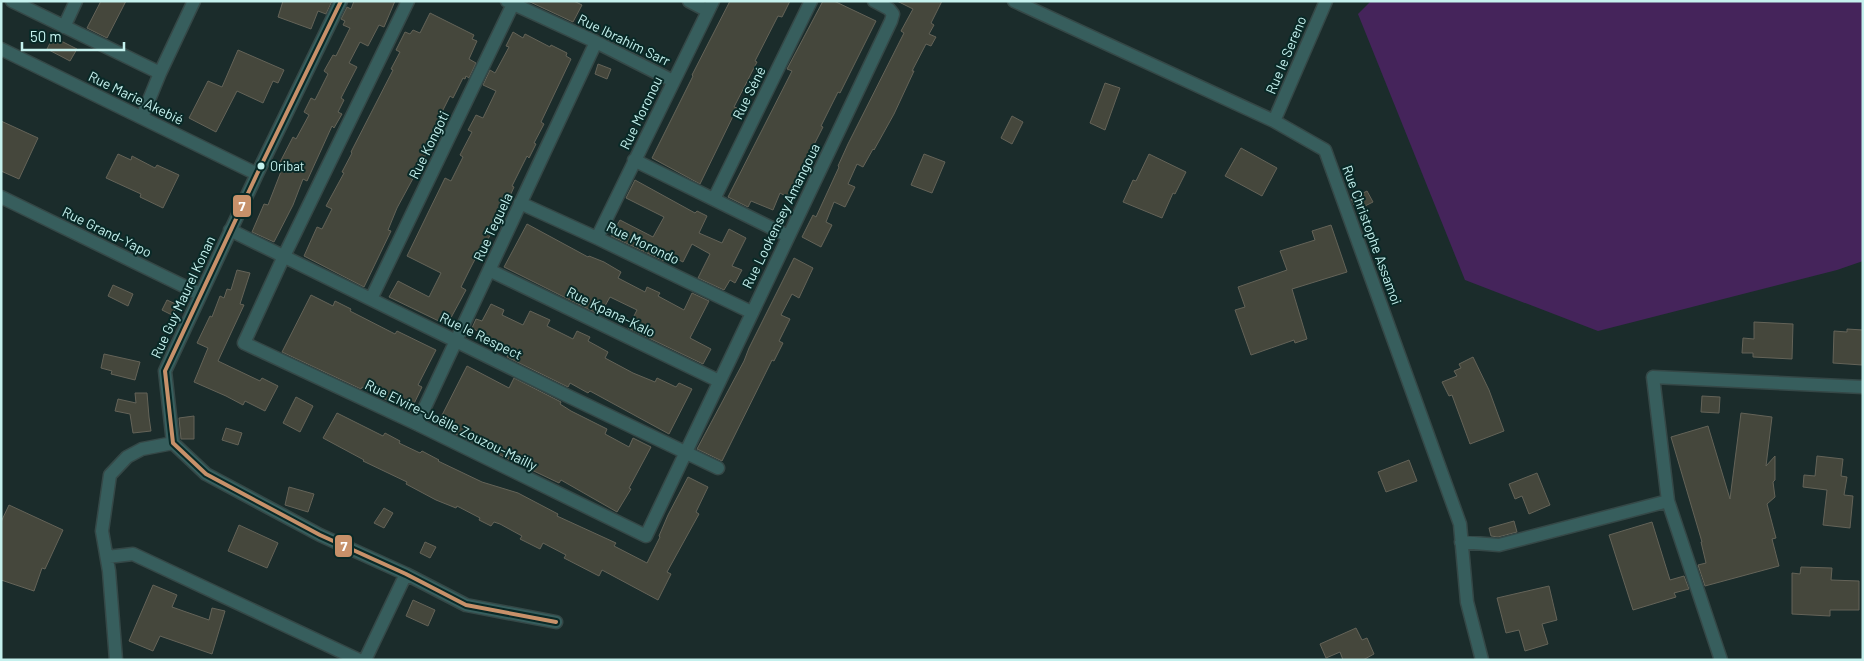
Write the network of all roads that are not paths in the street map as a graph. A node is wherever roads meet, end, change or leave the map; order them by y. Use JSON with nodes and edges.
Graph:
{"nodes":[{"id":1,"x":12,"y":1,"type":"edge"},
{"id":2,"x":76,"y":1,"type":"edge"},
{"id":3,"x":194,"y":1,"type":"edge"},
{"id":4,"x":341,"y":1,"type":"edge"},
{"id":5,"x":408,"y":1,"type":"edge"},
{"id":6,"x":689,"y":1,"type":"edge"},
{"id":7,"x":811,"y":1,"type":"edge"},
{"id":8,"x":874,"y":1,"type":"edge"},
{"id":9,"x":1014,"y":1,"type":"edge"},
{"id":10,"x":1326,"y":1,"type":"edge"},
{"id":11,"x":510,"y":3,"type":"edge"},
{"id":12,"x":710,"y":6,"type":"edge"},
{"id":13,"x":64,"y":27,"type":"junction"},
{"id":14,"x":596,"y":42,"type":"junction"},
{"id":15,"x":1,"y":49,"type":"edge"},
{"id":16,"x":160,"y":73,"type":"junction"},
{"id":17,"x":673,"y":81,"type":"junction"},
{"id":18,"x":142,"y":117,"type":"junction"},
{"id":19,"x":1274,"y":121,"type":"junction"},
{"id":20,"x":634,"y":160,"type":"junction"},
{"id":21,"x":257,"y":174,"type":"junction"},
{"id":22,"x":1,"y":197,"type":"edge"},
{"id":23,"x":714,"y":199,"type":"junction"},
{"id":24,"x":520,"y":203,"type":"junction"},
{"id":25,"x":230,"y":230,"type":"junction"},
{"id":26,"x":788,"y":236,"type":"junction"},
{"id":27,"x":597,"y":238,"type":"junction"},
{"id":28,"x":284,"y":256,"type":"junction"},
{"id":29,"x":489,"y":270,"type":"junction"},
{"id":30,"x":200,"y":294,"type":"junction"},
{"id":31,"x":371,"y":299,"type":"junction"},
{"id":32,"x":751,"y":312,"type":"junction"},
{"id":33,"x":456,"y":341,"type":"junction"},
{"id":34,"x":719,"y":381,"type":"junction"},
{"id":35,"x":1863,"y":387,"type":"edge"},
{"id":36,"x":416,"y":424,"type":"junction"},
{"id":37,"x":173,"y":443,"type":"junction"},
{"id":38,"x":686,"y":451,"type":"junction"},
{"id":39,"x":718,"y":468,"type":"dead end"},
{"id":40,"x":1668,"y":501,"type":"junction"},
{"id":41,"x":1462,"y":542,"type":"junction"},
{"id":42,"x":107,"y":557,"type":"junction"},
{"id":43,"x":406,"y":574,"type":"junction"},
{"id":44,"x":556,"y":622,"type":"dead end"},
{"id":45,"x":116,"y":660,"type":"edge"},
{"id":46,"x":359,"y":660,"type":"edge"},
{"id":47,"x":365,"y":660,"type":"edge"},
{"id":48,"x":1482,"y":660,"type":"edge"},
{"id":49,"x":1721,"y":660,"type":"edge"}],
"edges":[{"from":1,"to":13,"type":"street"},
{"from":2,"to":13,"type":"street"},
{"from":3,"to":16,"type":"street"},
{"from":4,"to":21,"type":"street","name":"Rue Guy Maurel Konan"},
{"from":5,"to":28,"type":"street"},
{"from":6,"to":12,"type":"street"},
{"from":7,"to":23,"type":"street","name":"Rue Séné"},
{"from":8,"to":26,"type":"street","name":"Rue Lookensey Amangoua"},
{"from":9,"to":19,"type":"street","name":"Rue Christophe Assamoi"},
{"from":10,"to":19,"type":"street","name":"Rue le Sereno"},
{"from":11,"to":14,"type":"street","name":"Rue Ibrahim Sarr"},
{"from":11,"to":31,"type":"street","name":"Rue Kongoti"},
{"from":12,"to":17,"type":"street","name":"Rue Moronou"},
{"from":13,"to":16,"type":"street"},
{"from":14,"to":17,"type":"street","name":"Rue Ibrahim Sarr"},
{"from":14,"to":24,"type":"street","name":"Rue Teguela"},
{"from":15,"to":18,"type":"street","name":"Rue Marie Akebié"},
{"from":16,"to":18,"type":"street"},
{"from":17,"to":20,"type":"street","name":"Rue Moronou"},
{"from":18,"to":21,"type":"street","name":"Rue Marie Akebié"},
{"from":19,"to":41,"type":"street","name":"Rue Christophe Assamoi"},
{"from":20,"to":23,"type":"street"},
{"from":20,"to":27,"type":"street","name":"Rue Moronou"},
{"from":21,"to":25,"type":"street","name":"Rue Guy Maurel Konan"},
{"from":22,"to":30,"type":"street","name":"Rue Grand-Yapo"},
{"from":23,"to":26,"type":"street"},
{"from":24,"to":27,"type":"street","name":"Rue Morondo"},
{"from":24,"to":29,"type":"street","name":"Rue Teguela"},
{"from":25,"to":28,"type":"street","name":"Rue le Respect"},
{"from":25,"to":30,"type":"street","name":"Rue Guy Maurel Konan"},
{"from":26,"to":32,"type":"street","name":"Rue Lookensey Amangoua"},
{"from":27,"to":32,"type":"street","name":"Rue Morondo"},
{"from":28,"to":31,"type":"street","name":"Rue le Respect"},
{"from":28,"to":36,"type":"street","name":"Rue Elvire-Joëlle Zouzou-Mailly"},
{"from":29,"to":33,"type":"street","name":"Rue Teguela"},
{"from":29,"to":34,"type":"street","name":"Rue Kpana-Kalo"},
{"from":30,"to":37,"type":"street","name":"Rue Guy Maurel Konan"},
{"from":31,"to":33,"type":"street","name":"Rue le Respect"},
{"from":32,"to":34,"type":"street","name":"Rue Lookensey Amangoua"},
{"from":33,"to":36,"type":"street","name":"Rue Teguela"},
{"from":33,"to":38,"type":"street","name":"Rue le Respect"},
{"from":34,"to":38,"type":"street","name":"Rue Lookensey Amangoua"},
{"from":35,"to":40,"type":"street"},
{"from":36,"to":38,"type":"street","name":"Rue Elvire-Joëlle Zouzou-Mailly"},
{"from":37,"to":42,"type":"street"},
{"from":37,"to":43,"type":"street"},
{"from":38,"to":39,"type":"street","name":"Rue le Respect"},
{"from":40,"to":41,"type":"street"},
{"from":40,"to":49,"type":"street"},
{"from":41,"to":48,"type":"street","name":"Rue Christophe Assamoi"},
{"from":42,"to":45,"type":"street"},
{"from":42,"to":46,"type":"street"},
{"from":43,"to":44,"type":"street"},
{"from":43,"to":47,"type":"street"}]}
